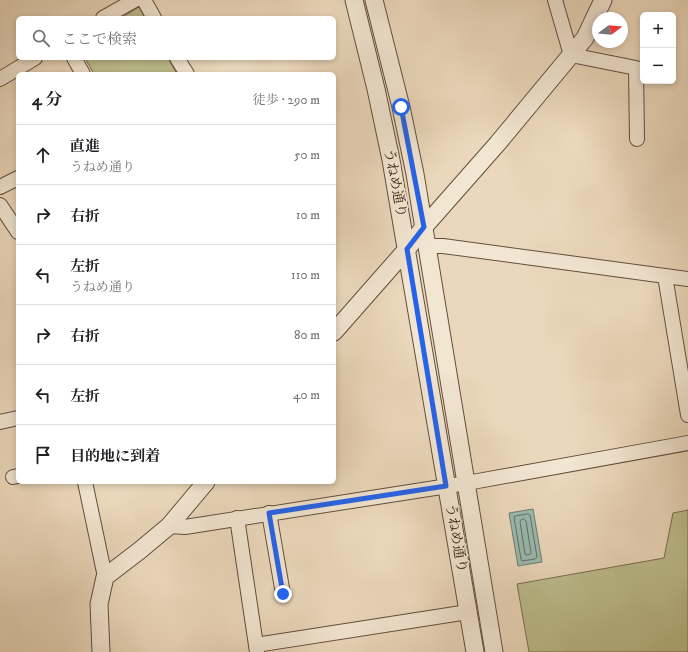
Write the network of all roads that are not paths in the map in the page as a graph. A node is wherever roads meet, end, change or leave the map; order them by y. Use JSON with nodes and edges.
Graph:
{"nodes":[{"id":1,"x":135,"y":0,"type":"edge"},
{"id":2,"x":144,"y":0,"type":"edge"},
{"id":3,"x":354,"y":0,"type":"edge"},
{"id":4,"x":374,"y":0,"type":"edge"},
{"id":5,"x":555,"y":0,"type":"edge"},
{"id":6,"x":603,"y":0,"type":"edge"},
{"id":7,"x":107,"y":16,"type":"edge"},
{"id":8,"x":153,"y":16,"type":"edge"},
{"id":9,"x":571,"y":55,"type":"junction"},
{"id":10,"x":32,"y":60,"type":"edge"},
{"id":11,"x":75,"y":60,"type":"edge"},
{"id":12,"x":178,"y":60,"type":"edge"},
{"id":13,"x":82,"y":72,"type":"edge"},
{"id":14,"x":186,"y":72,"type":"edge"},
{"id":15,"x":0,"y":79,"type":"edge"},
{"id":16,"x":637,"y":139,"type":"dead end"},
{"id":17,"x":16,"y":179,"type":"edge"},
{"id":18,"x":0,"y":188,"type":"edge"},
{"id":19,"x":0,"y":205,"type":"edge"},
{"id":20,"x":424,"y":227,"type":"junction"},
{"id":21,"x":16,"y":229,"type":"edge"},
{"id":22,"x":427,"y":246,"type":"junction"},
{"id":23,"x":407,"y":249,"type":"junction"},
{"id":24,"x":665,"y":276,"type":"junction"},
{"id":25,"x":688,"y":279,"type":"edge"},
{"id":26,"x":336,"y":330,"type":"edge"},
{"id":27,"x":688,"y":415,"type":"edge"},
{"id":28,"x":16,"y":418,"type":"edge"},
{"id":29,"x":0,"y":422,"type":"edge"},
{"id":30,"x":688,"y":443,"type":"edge"},
{"id":31,"x":467,"y":483,"type":"junction"},
{"id":32,"x":85,"y":484,"type":"edge"},
{"id":33,"x":204,"y":484,"type":"edge"},
{"id":34,"x":446,"y":486,"type":"junction"},
{"id":35,"x":269,"y":513,"type":"junction"},
{"id":36,"x":237,"y":518,"type":"junction"},
{"id":37,"x":169,"y":526,"type":"junction"},
{"id":38,"x":105,"y":577,"type":"junction"},
{"id":39,"x":283,"y":594,"type":"dead end"},
{"id":40,"x":468,"y":612,"type":"junction"},
{"id":41,"x":256,"y":648,"type":"edge"},
{"id":42,"x":101,"y":652,"type":"edge"},
{"id":43,"x":474,"y":652,"type":"edge"},
{"id":44,"x":494,"y":652,"type":"edge"}],
"edges":[{"from":1,"to":7,"type":"street"},
{"from":2,"to":8,"type":"street"},
{"from":3,"to":23,"type":"street","name":"うねめ通り"},
{"from":4,"to":20,"type":"street","name":"うねめ通り"},
{"from":5,"to":9,"type":"street"},
{"from":6,"to":9,"type":"street"},
{"from":9,"to":16,"type":"street"},
{"from":9,"to":20,"type":"street"},
{"from":10,"to":15,"type":"street"},
{"from":11,"to":13,"type":"street"},
{"from":12,"to":14,"type":"street"},
{"from":17,"to":18,"type":"street"},
{"from":19,"to":21,"type":"street"},
{"from":20,"to":22,"type":"street","name":"うねめ通り"},
{"from":20,"to":23,"type":"street"},
{"from":22,"to":24,"type":"street"},
{"from":22,"to":31,"type":"street","name":"うねめ通り"},
{"from":23,"to":26,"type":"street"},
{"from":23,"to":34,"type":"street","name":"うねめ通り"},
{"from":24,"to":25,"type":"street"},
{"from":24,"to":27,"type":"street"},
{"from":28,"to":29,"type":"street"},
{"from":30,"to":31,"type":"street"},
{"from":31,"to":34,"type":"street"},
{"from":31,"to":44,"type":"street","name":"うねめ通り"},
{"from":32,"to":38,"type":"street"},
{"from":33,"to":37,"type":"street"},
{"from":34,"to":35,"type":"street"},
{"from":34,"to":40,"type":"street","name":"うねめ通り"},
{"from":35,"to":36,"type":"street"},
{"from":35,"to":39,"type":"street"},
{"from":36,"to":37,"type":"street"},
{"from":36,"to":41,"type":"street"},
{"from":37,"to":38,"type":"street"},
{"from":38,"to":42,"type":"street"},
{"from":40,"to":41,"type":"street"},
{"from":40,"to":43,"type":"street","name":"うねめ通り"}]}
